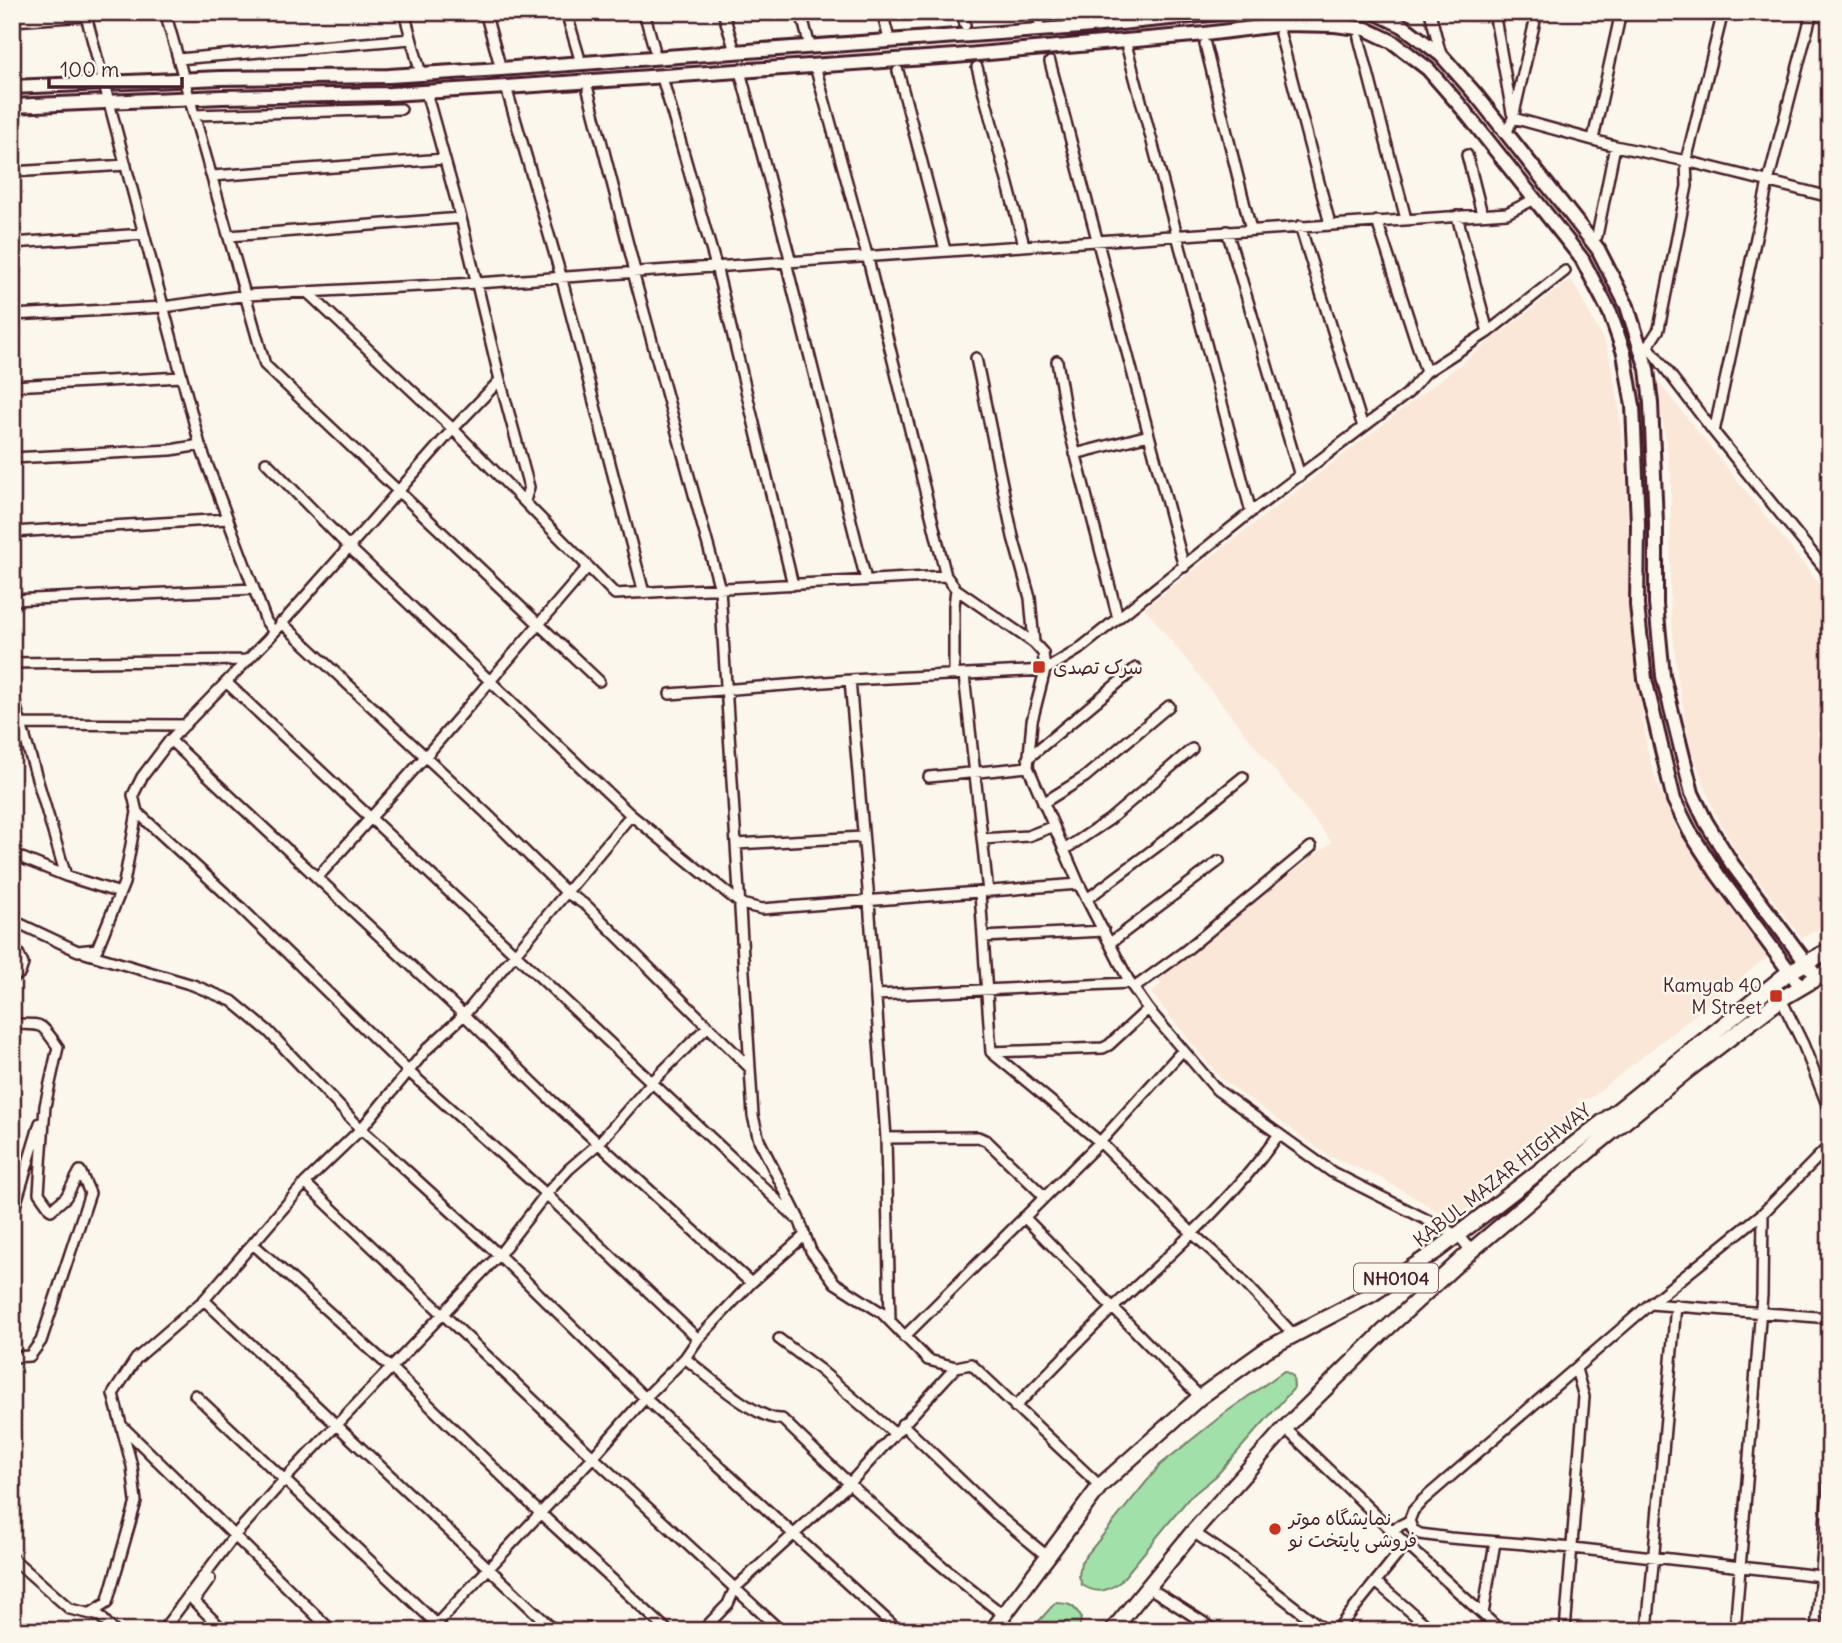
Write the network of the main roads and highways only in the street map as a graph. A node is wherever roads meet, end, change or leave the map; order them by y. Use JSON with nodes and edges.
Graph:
{"nodes":[{"id":1,"x":1230,"y":12,"type":"edge"},
{"id":2,"x":1374,"y":12,"type":"edge"},
{"id":3,"x":1080,"y":27,"type":"junction"},
{"id":4,"x":1082,"y":45,"type":"junction"},
{"id":5,"x":12,"y":87,"type":"edge"},
{"id":6,"x":12,"y":106,"type":"edge"},
{"id":7,"x":1830,"y":950,"type":"edge"},
{"id":8,"x":1805,"y":961,"type":"junction"},
{"id":9,"x":1789,"y":972,"type":"junction"},
{"id":10,"x":1823,"y":973,"type":"edge"},
{"id":11,"x":1801,"y":986,"type":"junction"},
{"id":12,"x":992,"y":1631,"type":"edge"},
{"id":13,"x":1112,"y":1631,"type":"edge"}],
"edges":[{"from":1,"to":3,"type":"main road"},
{"from":2,"to":8,"type":"main road"},
{"from":3,"to":4,"type":"main road"},
{"from":3,"to":5,"type":"main road"},
{"from":4,"to":6,"type":"main road"},
{"from":4,"to":9,"type":"main road"},
{"from":7,"to":8,"type":"highway","name":"KABUL MAZAR HIGHWAY","number":"NH0104"},
{"from":8,"to":9,"type":"highway","name":"KABUL MAZAR HIGHWAY","number":"NH0104"},
{"from":8,"to":10,"type":"main road"},
{"from":9,"to":11,"type":"main road"},
{"from":9,"to":12,"type":"highway","name":"KABUL MAZAR HIGHWAY","number":"NH0104"},
{"from":10,"to":11,"type":"highway","name":"KABUL MAZAR HIGHWAY","number":"NH0104"},
{"from":11,"to":13,"type":"highway","name":"KABUL MAZAR HIGHWAY","number":"NH0104"}]}
